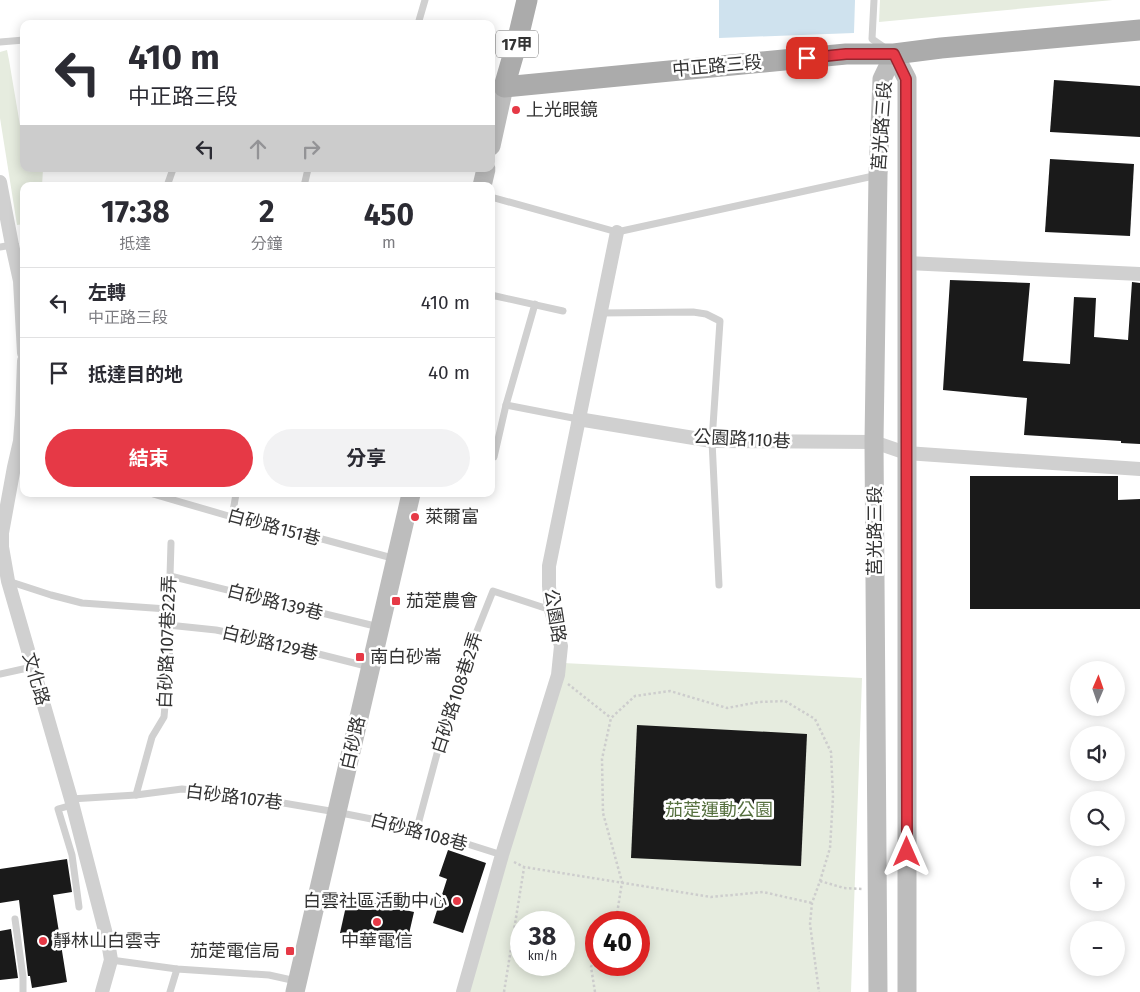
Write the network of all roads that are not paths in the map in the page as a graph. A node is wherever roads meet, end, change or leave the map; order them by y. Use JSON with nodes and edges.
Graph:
{"nodes":[{"id":1,"x":425,"y":0,"type":"edge"},
{"id":2,"x":527,"y":0,"type":"edge"},
{"id":3,"x":874,"y":0,"type":"edge"},
{"id":4,"x":419,"y":20,"type":"edge"},
{"id":5,"x":1140,"y":30,"type":"edge"},
{"id":6,"x":20,"y":40,"type":"edge"},
{"id":7,"x":0,"y":42,"type":"edge"},
{"id":8,"x":894,"y":54,"type":"junction"},
{"id":9,"x":501,"y":86,"type":"junction"},
{"id":10,"x":495,"y":122,"type":"edge"},
{"id":11,"x":878,"y":175,"type":"junction"},
{"id":12,"x":0,"y":182,"type":"edge"},
{"id":13,"x":495,"y":198,"type":"edge"},
{"id":14,"x":617,"y":232,"type":"junction"},
{"id":15,"x":6,"y":246,"type":"edge"},
{"id":16,"x":907,"y":263,"type":"junction"},
{"id":17,"x":1140,"y":274,"type":"edge"},
{"id":18,"x":20,"y":280,"type":"edge"},
{"id":19,"x":495,"y":296,"type":"edge"},
{"id":20,"x":535,"y":304,"type":"junction"},
{"id":21,"x":563,"y":311,"type":"dead end"},
{"id":22,"x":601,"y":313,"type":"junction"},
{"id":23,"x":506,"y":405,"type":"junction"},
{"id":24,"x":578,"y":419,"type":"junction"},
{"id":25,"x":712,"y":440,"type":"junction"},
{"id":26,"x":20,"y":441,"type":"edge"},
{"id":27,"x":874,"y":442,"type":"junction"},
{"id":28,"x":495,"y":453,"type":"edge"},
{"id":29,"x":906,"y":453,"type":"junction"},
{"id":30,"x":19,"y":468,"type":"edge"},
{"id":31,"x":1140,"y":470,"type":"edge"},
{"id":32,"x":162,"y":497,"type":"edge"},
{"id":33,"x":235,"y":497,"type":"edge"},
{"id":34,"x":410,"y":497,"type":"edge"},
{"id":35,"x":3,"y":509,"type":"edge"},
{"id":36,"x":232,"y":517,"type":"junction"},
{"id":37,"x":171,"y":543,"type":"dead end"},
{"id":38,"x":396,"y":559,"type":"junction"},
{"id":39,"x":170,"y":576,"type":"junction"},
{"id":40,"x":8,"y":581,"type":"junction"},
{"id":41,"x":720,"y":585,"type":"dead end"},
{"id":42,"x":167,"y":609,"type":"junction"},
{"id":43,"x":551,"y":610,"type":"junction"},
{"id":44,"x":168,"y":625,"type":"junction"},
{"id":45,"x":380,"y":628,"type":"junction"},
{"id":46,"x":32,"y":667,"type":"junction"},
{"id":47,"x":370,"y":667,"type":"junction"},
{"id":48,"x":0,"y":674,"type":"edge"},
{"id":49,"x":136,"y":795,"type":"junction"},
{"id":50,"x":72,"y":802,"type":"junction"},
{"id":51,"x":336,"y":812,"type":"junction"},
{"id":52,"x":417,"y":828,"type":"junction"},
{"id":53,"x":502,"y":855,"type":"junction"},
{"id":54,"x":79,"y":907,"type":"dead end"},
{"id":55,"x":15,"y":918,"type":"dead end"},
{"id":56,"x":111,"y":960,"type":"junction"},
{"id":57,"x":177,"y":969,"type":"junction"},
{"id":58,"x":296,"y":987,"type":"edge"},
{"id":59,"x":23,"y":992,"type":"edge"},
{"id":60,"x":102,"y":992,"type":"edge"},
{"id":61,"x":170,"y":992,"type":"edge"},
{"id":62,"x":463,"y":992,"type":"edge"},
{"id":63,"x":878,"y":992,"type":"edge"},
{"id":64,"x":907,"y":992,"type":"edge"}],
"edges":[{"from":1,"to":4,"type":"lane"},
{"from":2,"to":9,"type":"main road","number":"17甲"},
{"from":3,"to":8,"type":"lane"},
{"from":5,"to":8,"type":"main road","name":"中正路三段","number":"17甲"},
{"from":6,"to":7,"type":"lane"},
{"from":8,"to":9,"type":"main road","name":"中正路三段","number":"17甲"},
{"from":8,"to":11,"type":"street","name":"莒光路三段"},
{"from":8,"to":16,"type":"street","name":"莒光路三段"},
{"from":9,"to":10,"type":"street"},
{"from":11,"to":14,"type":"lane"},
{"from":11,"to":27,"type":"street","name":"莒光路三段"},
{"from":12,"to":15,"type":"street"},
{"from":13,"to":14,"type":"lane"},
{"from":14,"to":22,"type":"street","name":"公園路"},
{"from":15,"to":18,"type":"street"},
{"from":16,"to":17,"type":"street"},
{"from":16,"to":29,"type":"street","name":"莒光路三段"},
{"from":19,"to":20,"type":"lane"},
{"from":20,"to":21,"type":"lane"},
{"from":20,"to":23,"type":"lane"},
{"from":22,"to":24,"type":"street","name":"公園路"},
{"from":22,"to":25,"type":"lane"},
{"from":23,"to":24,"type":"lane"},
{"from":23,"to":28,"type":"lane"},
{"from":24,"to":25,"type":"street","name":"公園路110巷"},
{"from":24,"to":43,"type":"street","name":"公園路"},
{"from":25,"to":27,"type":"street","name":"公園路110巷"},
{"from":25,"to":41,"type":"lane"},
{"from":26,"to":30,"type":"street","name":"文化路"},
{"from":27,"to":29,"type":"street","name":"公園路110巷"},
{"from":27,"to":63,"type":"street","name":"莒光路三段"},
{"from":29,"to":31,"type":"street","name":"公園路110巷"},
{"from":29,"to":64,"type":"street","name":"莒光路三段"},
{"from":30,"to":35,"type":"street","name":"文化路"},
{"from":32,"to":36,"type":"lane","name":"白砂路151巷"},
{"from":33,"to":36,"type":"lane"},
{"from":34,"to":38,"type":"street","name":"白砂路"},
{"from":35,"to":40,"type":"street","name":"文化路"},
{"from":36,"to":38,"type":"lane","name":"白砂路151巷"},
{"from":37,"to":39,"type":"lane","name":"白砂路107巷22弄"},
{"from":38,"to":45,"type":"street","name":"白砂路"},
{"from":39,"to":42,"type":"lane","name":"白砂路107巷22弄"},
{"from":39,"to":45,"type":"lane","name":"白砂路139巷"},
{"from":40,"to":42,"type":"lane"},
{"from":40,"to":46,"type":"street","name":"文化路"},
{"from":42,"to":44,"type":"lane","name":"白砂路107巷22弄"},
{"from":43,"to":52,"type":"lane","name":"白砂路108巷2弄"},
{"from":43,"to":53,"type":"street","name":"公園路"},
{"from":44,"to":47,"type":"lane","name":"白砂路129巷"},
{"from":44,"to":49,"type":"lane","name":"白砂路107巷22弄"},
{"from":45,"to":47,"type":"street","name":"白砂路"},
{"from":46,"to":48,"type":"lane"},
{"from":46,"to":50,"type":"street","name":"文化路"},
{"from":47,"to":51,"type":"street","name":"白砂路"},
{"from":49,"to":50,"type":"lane","name":"白砂路107巷"},
{"from":49,"to":51,"type":"lane","name":"白砂路107巷"},
{"from":50,"to":54,"type":"lane"},
{"from":50,"to":56,"type":"street","name":"文化路"},
{"from":51,"to":52,"type":"lane","name":"白砂路108巷"},
{"from":51,"to":58,"type":"street","name":"白砂路"},
{"from":52,"to":53,"type":"lane","name":"白砂路108巷"},
{"from":53,"to":62,"type":"street","name":"公園路"},
{"from":55,"to":59,"type":"lane"},
{"from":56,"to":57,"type":"lane"},
{"from":56,"to":60,"type":"street","name":"文化路"},
{"from":57,"to":58,"type":"lane"},
{"from":57,"to":61,"type":"lane"}]}
